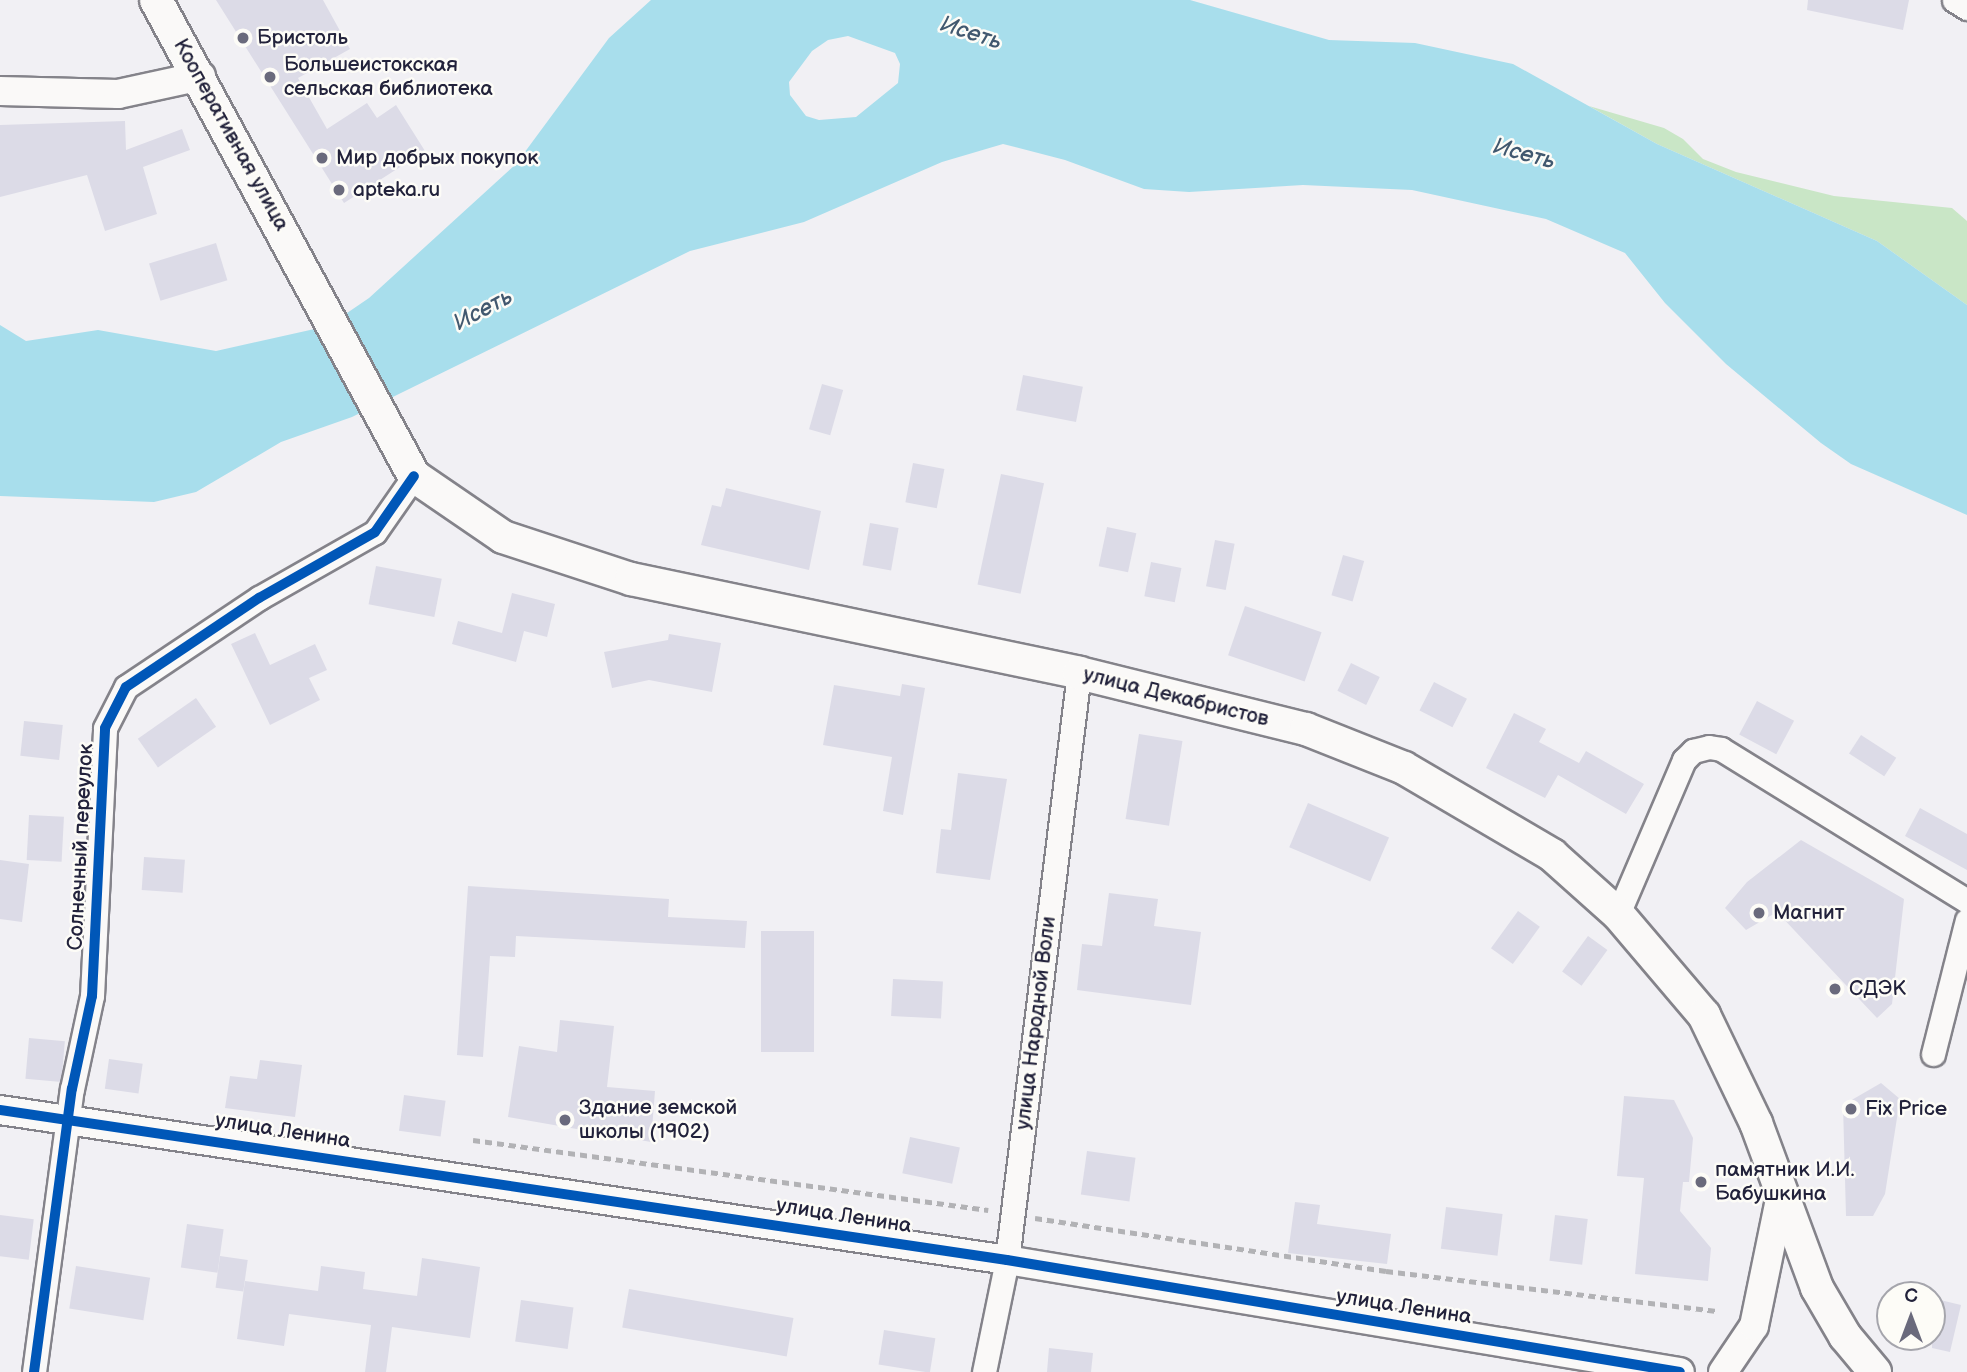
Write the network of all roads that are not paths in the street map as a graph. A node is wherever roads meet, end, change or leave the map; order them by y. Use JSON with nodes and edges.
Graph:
{"nodes":[{"id":1,"x":156,"y":0,"type":"edge"},
{"id":2,"x":1954,"y":0,"type":"edge"},
{"id":3,"x":1967,"y":8,"type":"edge"},
{"id":4,"x":201,"y":76,"type":"junction"},
{"id":5,"x":0,"y":91,"type":"edge"},
{"id":6,"x":407,"y":464,"type":"junction"},
{"id":7,"x":1079,"y":673,"type":"junction"},
{"id":8,"x":1967,"y":901,"type":"edge"},
{"id":9,"x":1618,"y":914,"type":"junction"},
{"id":10,"x":1967,"y":920,"type":"edge"},
{"id":11,"x":1933,"y":1054,"type":"dead end"},
{"id":12,"x":0,"y":1110,"type":"edge"},
{"id":13,"x":68,"y":1118,"type":"junction"},
{"id":14,"x":1781,"y":1194,"type":"junction"},
{"id":15,"x":1007,"y":1260,"type":"junction"},
{"id":16,"x":34,"y":1372,"type":"edge"},
{"id":17,"x":984,"y":1372,"type":"edge"},
{"id":18,"x":1679,"y":1372,"type":"edge"},
{"id":19,"x":1723,"y":1372,"type":"edge"},
{"id":20,"x":1875,"y":1372,"type":"edge"}],
"edges":[{"from":1,"to":4,"type":"main road","name":"Кооперативная улица"},
{"from":2,"to":3,"type":"street"},
{"from":4,"to":5,"type":"street"},
{"from":4,"to":6,"type":"main road","name":"Кооперативная улица"},
{"from":6,"to":7,"type":"main road","name":"улица Декабристов"},
{"from":6,"to":13,"type":"street","name":"Солнечный переулок"},
{"from":7,"to":9,"type":"main road","name":"улица Декабристов"},
{"from":7,"to":15,"type":"street","name":"улица Народной Воли"},
{"from":8,"to":9,"type":"street"},
{"from":9,"to":14,"type":"main road","name":"улица Декабристов"},
{"from":10,"to":11,"type":"street"},
{"from":12,"to":13,"type":"street","name":"улица Ленина"},
{"from":13,"to":15,"type":"street","name":"улица Ленина"},
{"from":13,"to":16,"type":"street","name":"Солнечный переулок"},
{"from":14,"to":19,"type":"street"},
{"from":14,"to":20,"type":"main road","name":"улица Декабристов"},
{"from":15,"to":17,"type":"street","name":"улица Народной Воли"},
{"from":15,"to":18,"type":"street","name":"улица Ленина"}]}
